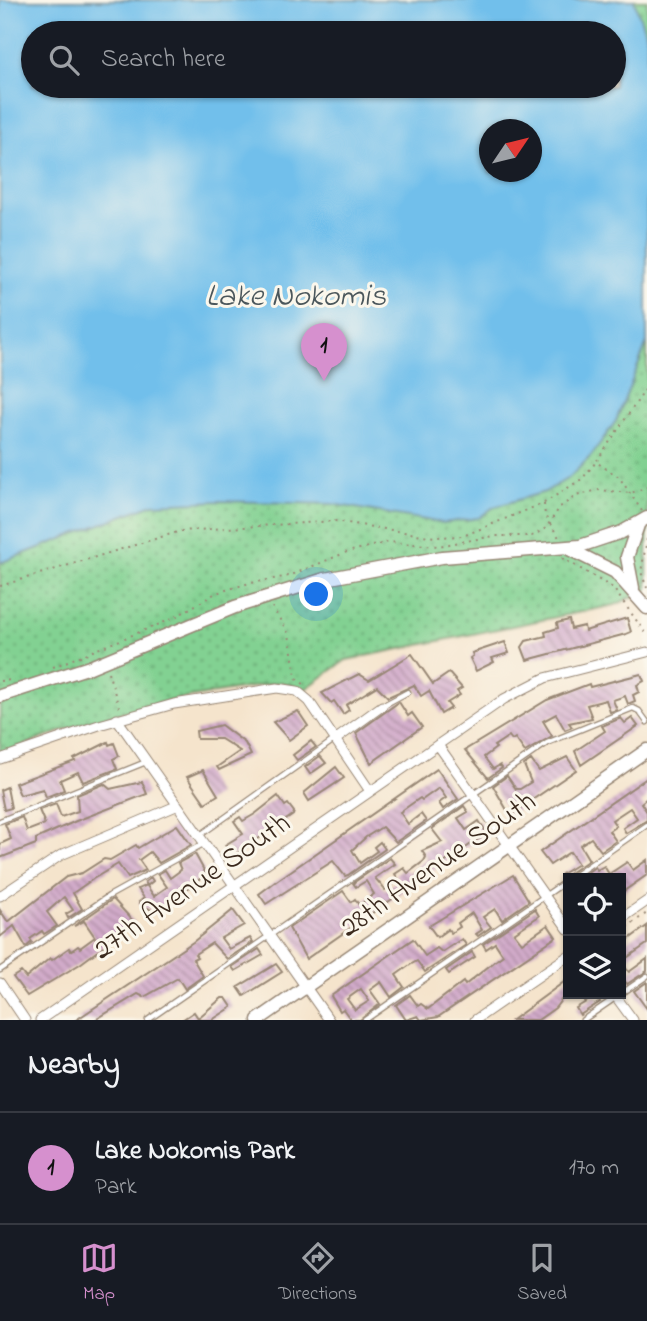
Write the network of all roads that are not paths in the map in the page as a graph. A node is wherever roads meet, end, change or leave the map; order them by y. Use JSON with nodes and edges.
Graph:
{"nodes":[{"id":1,"x":644,"y":521,"type":"edge"},
{"id":2,"x":562,"y":547,"type":"junction"},
{"id":3,"x":641,"y":589,"type":"edge"},
{"id":4,"x":646,"y":603,"type":"edge"},
{"id":5,"x":647,"y":652,"type":"edge"},
{"id":6,"x":408,"y":692,"type":"dead end"},
{"id":7,"x":0,"y":696,"type":"edge"},
{"id":8,"x":382,"y":706,"type":"joint"},
{"id":9,"x":119,"y":716,"type":"junction"},
{"id":10,"x":647,"y":722,"type":"edge"},
{"id":11,"x":335,"y":740,"type":"junction"},
{"id":12,"x":438,"y":745,"type":"junction"},
{"id":13,"x":647,"y":750,"type":"edge"},
{"id":14,"x":0,"y":760,"type":"edge"},
{"id":15,"x":146,"y":762,"type":"junction"},
{"id":16,"x":370,"y":791,"type":"junction"},
{"id":17,"x":473,"y":794,"type":"junction"},
{"id":18,"x":176,"y":806,"type":"junction"},
{"id":19,"x":0,"y":821,"type":"edge"},
{"id":20,"x":647,"y":825,"type":"edge"},
{"id":21,"x":201,"y":840,"type":"junction"},
{"id":22,"x":510,"y":845,"type":"junction"},
{"id":23,"x":578,"y":873,"type":"edge"},
{"id":24,"x":21,"y":881,"type":"junction"},
{"id":25,"x":563,"y":883,"type":"edge"},
{"id":26,"x":234,"y":886,"type":"junction"},
{"id":27,"x":0,"y":890,"type":"edge"},
{"id":28,"x":0,"y":896,"type":"edge"},
{"id":29,"x":545,"y":896,"type":"junction"},
{"id":30,"x":647,"y":901,"type":"edge"},
{"id":31,"x":626,"y":916,"type":"edge"},
{"id":32,"x":563,"y":922,"type":"edge"},
{"id":33,"x":269,"y":936,"type":"junction"},
{"id":34,"x":563,"y":959,"type":"edge"},
{"id":35,"x":0,"y":970,"type":"edge"},
{"id":36,"x":647,"y":976,"type":"edge"},
{"id":37,"x":0,"y":983,"type":"edge"},
{"id":38,"x":306,"y":987,"type":"junction"},
{"id":39,"x":626,"y":988,"type":"edge"},
{"id":40,"x":610,"y":999,"type":"edge"},
{"id":41,"x":618,"y":999,"type":"edge"},
{"id":42,"x":25,"y":1020,"type":"edge"},
{"id":43,"x":40,"y":1020,"type":"edge"},
{"id":44,"x":148,"y":1020,"type":"edge"},
{"id":45,"x":258,"y":1020,"type":"edge"},
{"id":46,"x":329,"y":1020,"type":"edge"},
{"id":47,"x":365,"y":1020,"type":"edge"},
{"id":48,"x":475,"y":1020,"type":"edge"},
{"id":49,"x":583,"y":1020,"type":"edge"},
{"id":50,"x":633,"y":1020,"type":"edge"}],
"edges":[{"from":1,"to":2,"type":"street"},
{"from":1,"to":3,"type":"street"},
{"from":2,"to":3,"type":"street"},
{"from":2,"to":7,"type":"street"},
{"from":3,"to":4,"type":"street"},
{"from":5,"to":12,"type":"street","name":"27th Avenue South"},
{"from":6,"to":8,"type":"lane"},
{"from":8,"to":11,"type":"street"},
{"from":9,"to":11,"type":"street"},
{"from":9,"to":14,"type":"street"},
{"from":9,"to":15,"type":"street"},
{"from":10,"to":17,"type":"lane"},
{"from":11,"to":16,"type":"street"},
{"from":11,"to":21,"type":"lane"},
{"from":12,"to":16,"type":"street","name":"27th Avenue South"},
{"from":12,"to":17,"type":"street"},
{"from":13,"to":22,"type":"street","name":"28th Avenue South"},
{"from":15,"to":18,"type":"street"},
{"from":15,"to":19,"type":"lane"},
{"from":16,"to":26,"type":"street","name":"27th Avenue South"},
{"from":17,"to":22,"type":"street"},
{"from":17,"to":33,"type":"lane"},
{"from":18,"to":21,"type":"street"},
{"from":18,"to":24,"type":"street"},
{"from":20,"to":23,"type":"lane"},
{"from":21,"to":26,"type":"street"},
{"from":21,"to":35,"type":"lane"},
{"from":22,"to":29,"type":"street"},
{"from":22,"to":38,"type":"street","name":"28th Avenue South"},
{"from":24,"to":27,"type":"street"},
{"from":24,"to":28,"type":"street"},
{"from":25,"to":29,"type":"lane"},
{"from":26,"to":33,"type":"street"},
{"from":26,"to":43,"type":"street","name":"27th Avenue South"},
{"from":29,"to":32,"type":"street"},
{"from":29,"to":47,"type":"lane"},
{"from":30,"to":31,"type":"street"},
{"from":33,"to":38,"type":"street"},
{"from":33,"to":44,"type":"lane"},
{"from":34,"to":48,"type":"street"},
{"from":36,"to":39,"type":"lane"},
{"from":37,"to":42,"type":"street"},
{"from":38,"to":45,"type":"street","name":"28th Avenue South"},
{"from":38,"to":46,"type":"street"},
{"from":40,"to":49,"type":"lane"},
{"from":41,"to":50,"type":"street"}]}
